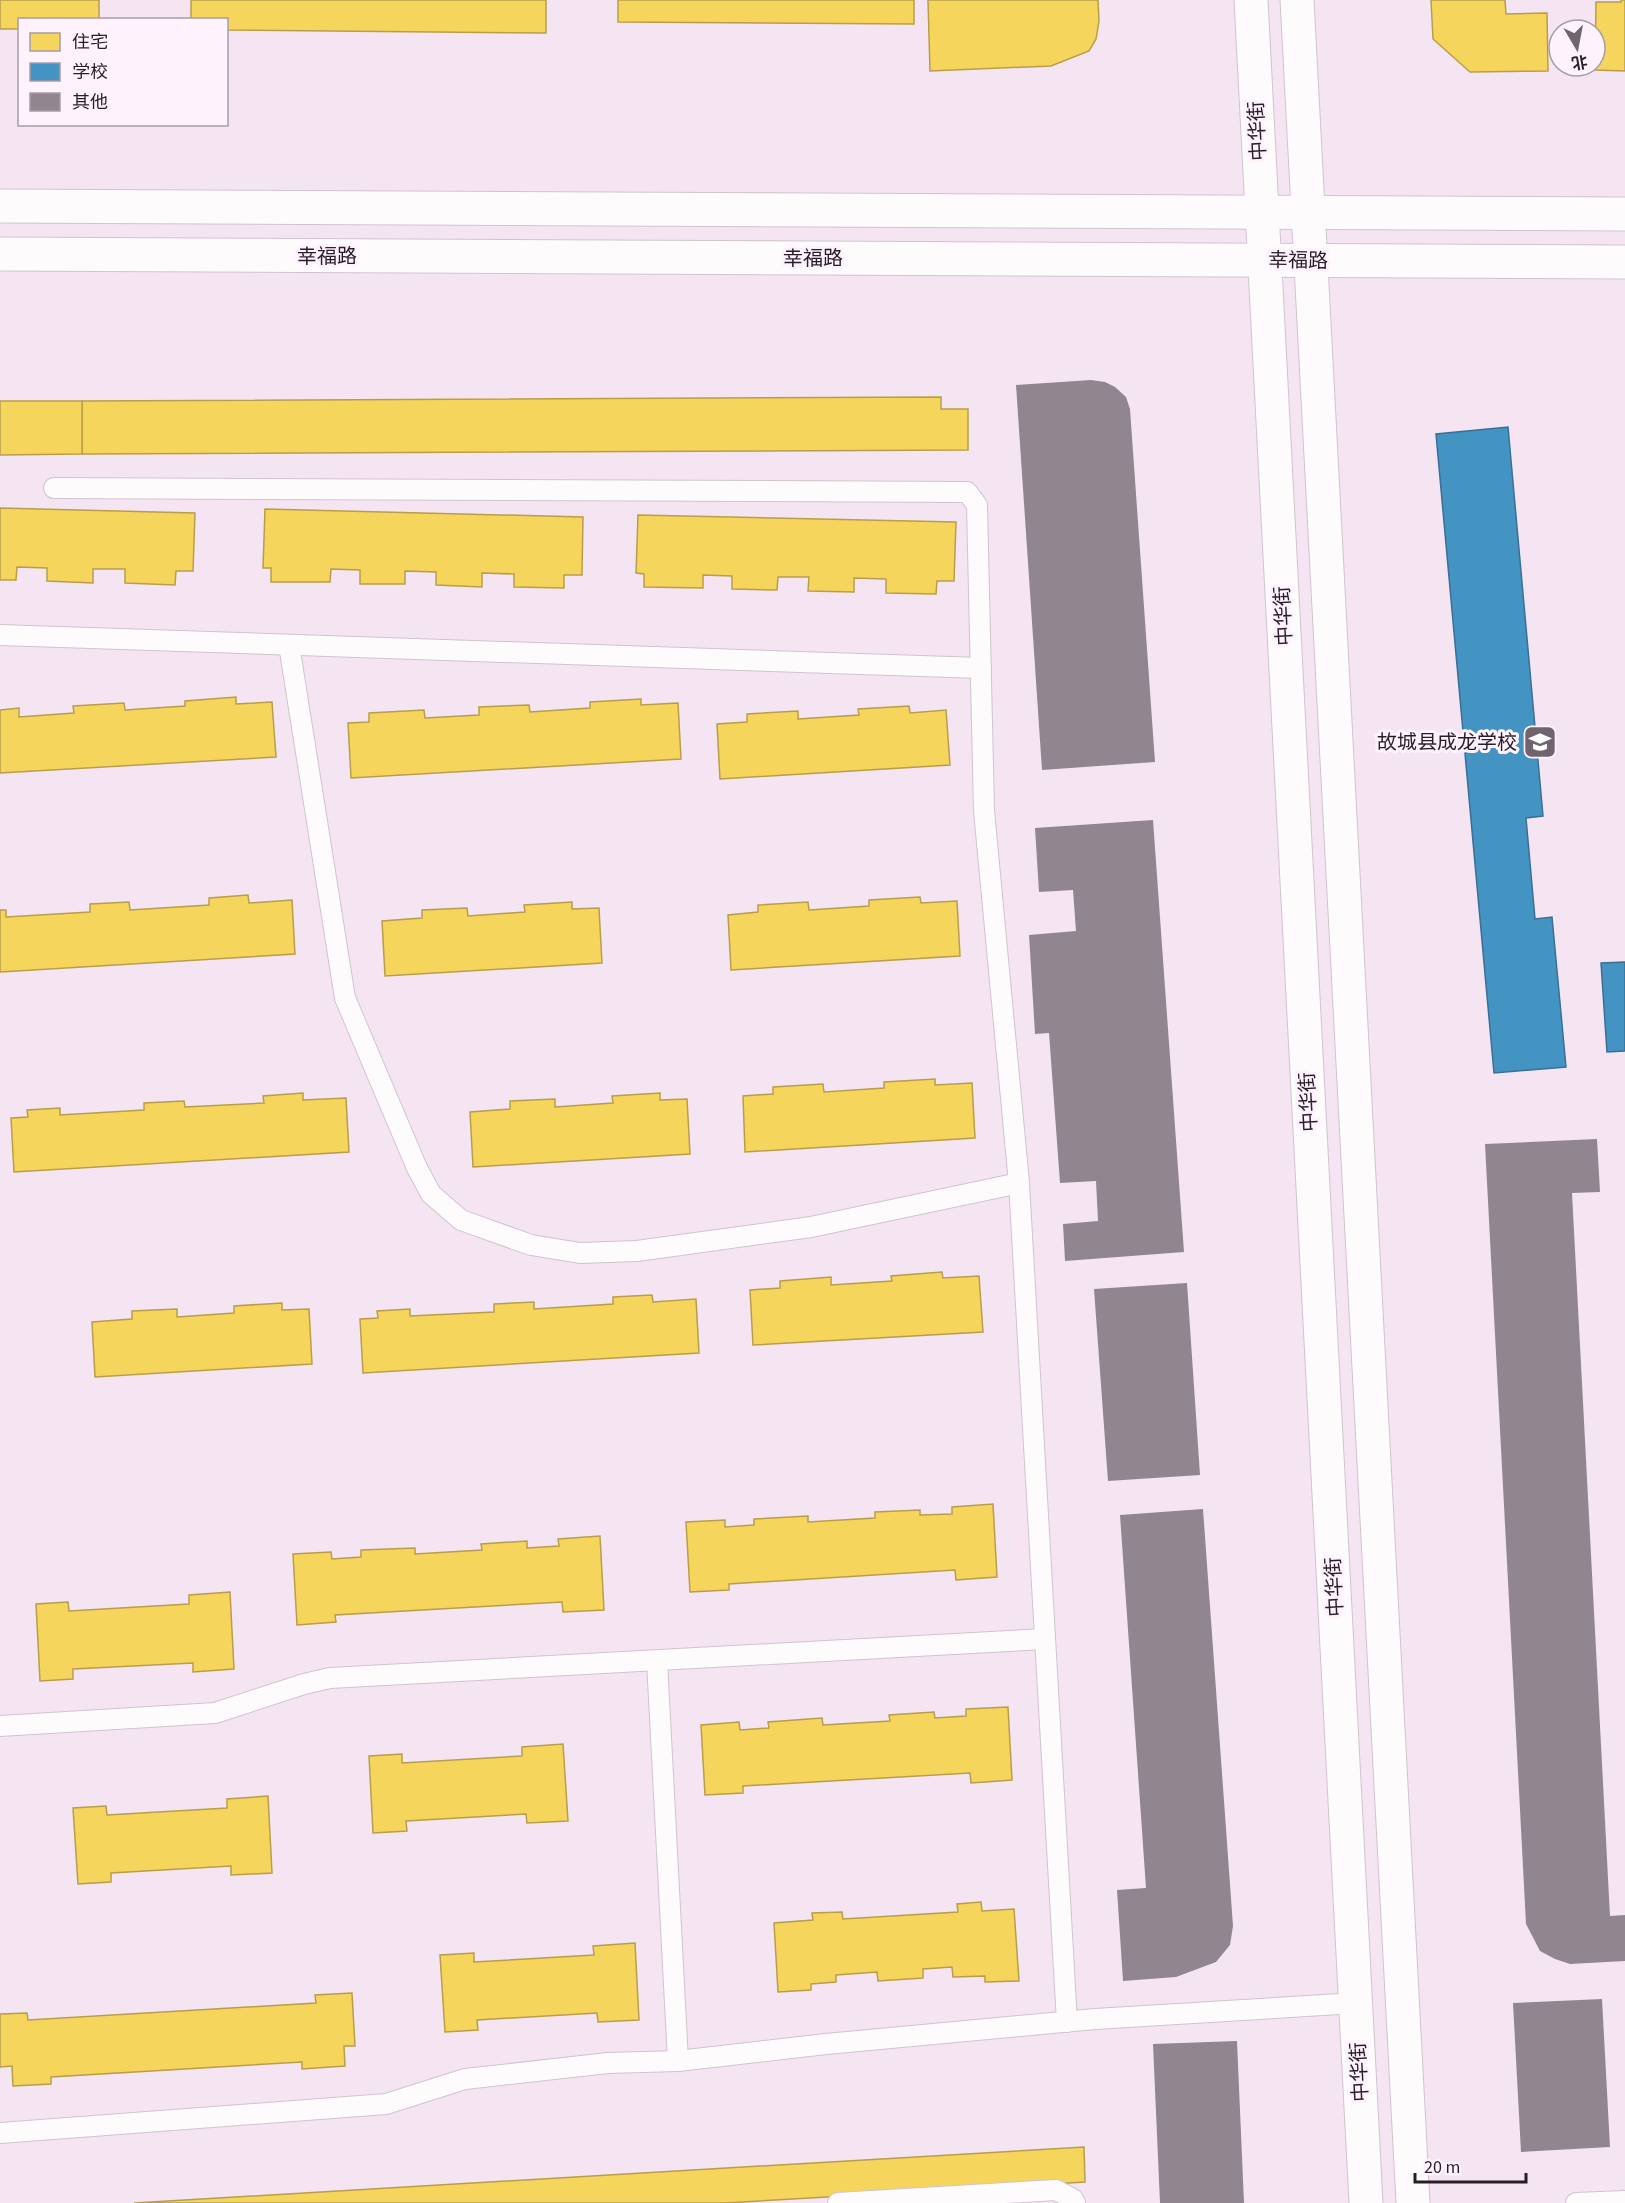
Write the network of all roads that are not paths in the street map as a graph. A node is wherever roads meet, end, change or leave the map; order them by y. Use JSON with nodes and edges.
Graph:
{"nodes":[{"id":1,"x":1251,"y":0,"type":"edge"},
{"id":2,"x":1297,"y":0,"type":"edge"},
{"id":3,"x":0,"y":206,"type":"edge"},
{"id":4,"x":1262,"y":212,"type":"junction"},
{"id":5,"x":1308,"y":212,"type":"junction"},
{"id":6,"x":1625,"y":214,"type":"edge"},
{"id":7,"x":0,"y":254,"type":"edge"},
{"id":8,"x":1264,"y":260,"type":"junction"},
{"id":9,"x":1311,"y":260,"type":"junction"},
{"id":10,"x":1625,"y":262,"type":"edge"},
{"id":11,"x":54,"y":488,"type":"dead end"},
{"id":12,"x":0,"y":635,"type":"edge"},
{"id":13,"x":289,"y":645,"type":"junction"},
{"id":14,"x":981,"y":668,"type":"junction"},
{"id":15,"x":1019,"y":1183,"type":"junction"},
{"id":16,"x":1045,"y":1639,"type":"junction"},
{"id":17,"x":657,"y":1661,"type":"junction"},
{"id":18,"x":0,"y":1726,"type":"edge"},
{"id":19,"x":1356,"y":2003,"type":"junction"},
{"id":20,"x":1067,"y":2022,"type":"junction"},
{"id":21,"x":678,"y":2061,"type":"junction"},
{"id":22,"x":0,"y":2133,"type":"edge"},
{"id":23,"x":1625,"y":2201,"type":"edge"},
{"id":24,"x":838,"y":2203,"type":"edge"},
{"id":25,"x":1075,"y":2203,"type":"edge"},
{"id":26,"x":1366,"y":2203,"type":"edge"},
{"id":27,"x":1413,"y":2203,"type":"edge"},
{"id":28,"x":1576,"y":2203,"type":"edge"}],
"edges":[{"from":1,"to":4,"type":"main road","name":"中华街"},
{"from":2,"to":5,"type":"main road"},
{"from":3,"to":4,"type":"main road"},
{"from":4,"to":5,"type":"main road"},
{"from":4,"to":8,"type":"main road","name":"中华街"},
{"from":5,"to":6,"type":"main road"},
{"from":5,"to":9,"type":"main road"},
{"from":7,"to":8,"type":"main road","name":"幸福路"},
{"from":8,"to":9,"type":"main road","name":"幸福路"},
{"from":8,"to":19,"type":"main road","name":"中华街"},
{"from":9,"to":10,"type":"main road","name":"幸福路"},
{"from":9,"to":27,"type":"main road"},
{"from":11,"to":14,"type":"lane"},
{"from":12,"to":13,"type":"lane"},
{"from":13,"to":14,"type":"lane"},
{"from":13,"to":15,"type":"lane"},
{"from":14,"to":15,"type":"lane"},
{"from":15,"to":16,"type":"lane"},
{"from":16,"to":17,"type":"lane"},
{"from":16,"to":20,"type":"lane"},
{"from":17,"to":18,"type":"lane"},
{"from":17,"to":21,"type":"lane"},
{"from":19,"to":20,"type":"lane"},
{"from":19,"to":26,"type":"main road","name":"中华街"},
{"from":20,"to":21,"type":"lane"},
{"from":21,"to":22,"type":"lane"},
{"from":23,"to":28,"type":"lane"},
{"from":24,"to":25,"type":"lane"}]}
